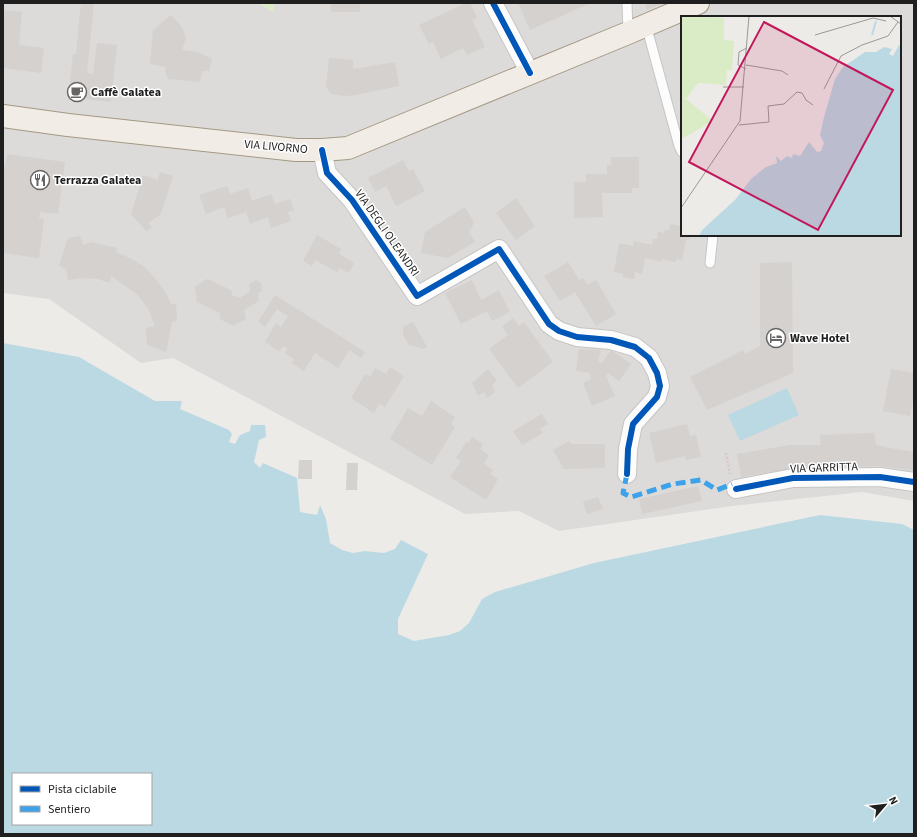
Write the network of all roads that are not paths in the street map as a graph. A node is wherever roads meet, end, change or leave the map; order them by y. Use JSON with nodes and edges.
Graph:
{"nodes":[{"id":1,"x":493,"y":3,"type":"edge"},
{"id":2,"x":627,"y":3,"type":"edge"},
{"id":3,"x":698,"y":3,"type":"edge"},
{"id":4,"x":637,"y":29,"type":"junction"},
{"id":5,"x":530,"y":73,"type":"junction"},
{"id":6,"x":3,"y":116,"type":"edge"},
{"id":7,"x":322,"y":150,"type":"junction"},
{"id":8,"x":681,"y":150,"type":"edge"},
{"id":9,"x":713,"y":236,"type":"edge"},
{"id":10,"x":710,"y":263,"type":"dead end"},
{"id":11,"x":627,"y":474,"type":"dead end"},
{"id":12,"x":914,"y":482,"type":"edge"},
{"id":13,"x":736,"y":489,"type":"dead end"}],
"edges":[{"from":1,"to":5,"type":"street"},
{"from":2,"to":4,"type":"lane"},
{"from":3,"to":4,"type":"main road","name":"VIA LIVORNO"},
{"from":4,"to":5,"type":"main road","name":"VIA LIVORNO"},
{"from":4,"to":8,"type":"lane"},
{"from":5,"to":7,"type":"main road","name":"VIA LIVORNO"},
{"from":6,"to":7,"type":"main road","name":"VIA LIVORNO"},
{"from":7,"to":11,"type":"street","name":"VIA DEGLI OLEANDRI"},
{"from":9,"to":10,"type":"lane"},
{"from":12,"to":13,"type":"street","name":"VIA GARRITTA"}]}
